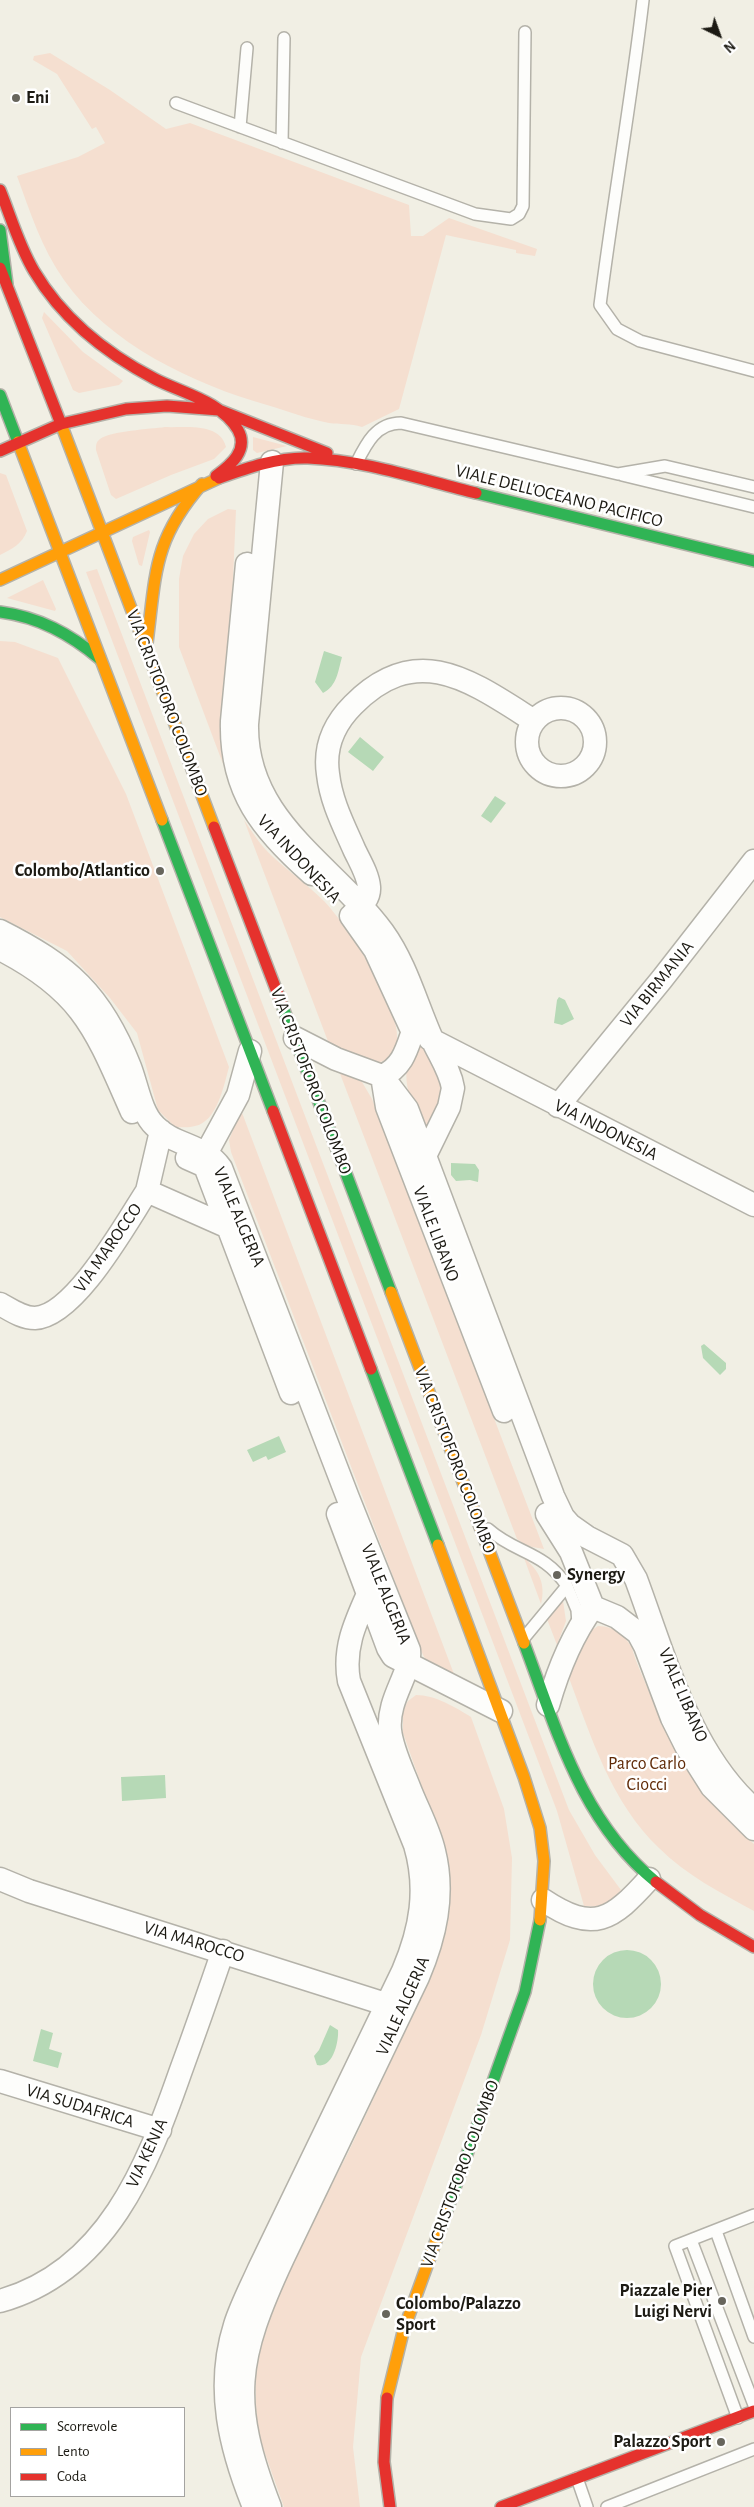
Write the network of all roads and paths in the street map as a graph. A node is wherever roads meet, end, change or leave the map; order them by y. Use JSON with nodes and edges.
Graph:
{"nodes":[{"id":1,"x":643,"y":0,"type":"edge"},
{"id":2,"x":525,"y":32,"type":"dead end"},
{"id":3,"x":284,"y":38,"type":"dead end"},
{"id":4,"x":246,"y":48,"type":"dead end"},
{"id":5,"x":176,"y":103,"type":"dead end"},
{"id":6,"x":240,"y":127,"type":"junction"},
{"id":7,"x":282,"y":143,"type":"junction"},
{"id":8,"x":0,"y":190,"type":"edge"},
{"id":9,"x":0,"y":230,"type":"edge"},
{"id":10,"x":0,"y":268,"type":"edge"},
{"id":11,"x":7,"y":286,"type":"junction"},
{"id":12,"x":754,"y":371,"type":"edge"},
{"id":13,"x":0,"y":395,"type":"edge"},
{"id":14,"x":219,"y":410,"type":"junction"},
{"id":15,"x":61,"y":424,"type":"junction"},
{"id":16,"x":18,"y":442,"type":"junction"},
{"id":17,"x":0,"y":451,"type":"edge"},
{"id":18,"x":263,"y":464,"type":"junction"},
{"id":19,"x":356,"y":464,"type":"junction"},
{"id":20,"x":618,"y":474,"type":"junction"},
{"id":21,"x":202,"y":484,"type":"junction"},
{"id":22,"x":754,"y":488,"type":"edge"},
{"id":23,"x":754,"y":507,"type":"edge"},
{"id":24,"x":102,"y":530,"type":"junction"},
{"id":25,"x":60,"y":550,"type":"junction"},
{"id":26,"x":754,"y":561,"type":"edge"},
{"id":27,"x":0,"y":580,"type":"edge"},
{"id":28,"x":0,"y":612,"type":"edge"},
{"id":29,"x":146,"y":647,"type":"junction"},
{"id":30,"x":102,"y":661,"type":"junction"},
{"id":31,"x":534,"y":721,"type":"dead end"},
{"id":32,"x":754,"y":861,"type":"edge"},
{"id":33,"x":356,"y":911,"type":"junction"},
{"id":34,"x":0,"y":931,"type":"edge"},
{"id":35,"x":0,"y":949,"type":"edge"},
{"id":36,"x":422,"y":1037,"type":"junction"},
{"id":37,"x":295,"y":1038,"type":"junction"},
{"id":38,"x":250,"y":1051,"type":"junction"},
{"id":39,"x":382,"y":1076,"type":"junction"},
{"id":40,"x":558,"y":1106,"type":"junction"},
{"id":41,"x":160,"y":1138,"type":"junction"},
{"id":42,"x":206,"y":1159,"type":"junction"},
{"id":43,"x":416,"y":1159,"type":"junction"},
{"id":44,"x":148,"y":1191,"type":"junction"},
{"id":45,"x":754,"y":1205,"type":"edge"},
{"id":46,"x":235,"y":1223,"type":"junction"},
{"id":47,"x":0,"y":1304,"type":"edge"},
{"id":48,"x":524,"y":1440,"type":"junction"},
{"id":49,"x":479,"y":1522,"type":"junction"},
{"id":50,"x":354,"y":1534,"type":"junction"},
{"id":51,"x":566,"y":1586,"type":"junction"},
{"id":52,"x":368,"y":1594,"type":"junction"},
{"id":53,"x":644,"y":1601,"type":"junction"},
{"id":54,"x":593,"y":1607,"type":"junction"},
{"id":55,"x":627,"y":1623,"type":"junction"},
{"id":56,"x":578,"y":1629,"type":"junction"},
{"id":57,"x":523,"y":1639,"type":"junction"},
{"id":58,"x":407,"y":1665,"type":"junction"},
{"id":59,"x":548,"y":1705,"type":"junction"},
{"id":60,"x":501,"y":1711,"type":"junction"},
{"id":61,"x":380,"y":1727,"type":"junction"},
{"id":62,"x":725,"y":1790,"type":"junction"},
{"id":63,"x":754,"y":1809,"type":"edge"},
{"id":64,"x":754,"y":1829,"type":"edge"},
{"id":65,"x":0,"y":1879,"type":"edge"},
{"id":66,"x":649,"y":1879,"type":"junction"},
{"id":67,"x":543,"y":1900,"type":"junction"},
{"id":68,"x":754,"y":1947,"type":"edge"},
{"id":69,"x":223,"y":1951,"type":"junction"},
{"id":70,"x":396,"y":2007,"type":"junction"},
{"id":71,"x":0,"y":2082,"type":"edge"},
{"id":72,"x":160,"y":2130,"type":"junction"},
{"id":73,"x":754,"y":2215,"type":"edge"},
{"id":74,"x":716,"y":2231,"type":"junction"},
{"id":75,"x":691,"y":2240,"type":"junction"},
{"id":76,"x":0,"y":2301,"type":"edge"},
{"id":77,"x":754,"y":2337,"type":"edge"},
{"id":78,"x":754,"y":2405,"type":"edge"},
{"id":79,"x":754,"y":2411,"type":"edge"},
{"id":80,"x":738,"y":2418,"type":"junction"},
{"id":81,"x":754,"y":2449,"type":"edge"},
{"id":82,"x":577,"y":2478,"type":"junction"},
{"id":83,"x":254,"y":2507,"type":"edge"},
{"id":84,"x":270,"y":2507,"type":"edge"},
{"id":85,"x":390,"y":2507,"type":"edge"},
{"id":86,"x":501,"y":2507,"type":"edge"},
{"id":87,"x":587,"y":2507,"type":"edge"},
{"id":88,"x":607,"y":2507,"type":"edge"}],
"edges":[{"from":1,"to":12,"type":"lane"},
{"from":2,"to":7,"type":"lane"},
{"from":3,"to":7,"type":"lane"},
{"from":4,"to":6,"type":"lane"},
{"from":5,"to":6,"type":"lane"},
{"from":6,"to":7,"type":"lane"},
{"from":8,"to":14,"type":"main road"},
{"from":9,"to":11,"type":"main road"},
{"from":10,"to":11,"type":"main road","name":"VIA CRISTOFORO COLOMBO"},
{"from":11,"to":15,"type":"main road","name":"VIA CRISTOFORO COLOMBO"},
{"from":13,"to":16,"type":"main road","name":"VIA CRISTOFORO COLOMBO"},
{"from":14,"to":15,"type":"main road"},
{"from":14,"to":19,"type":"main road"},
{"from":14,"to":21,"type":"main road"},
{"from":15,"to":16,"type":"main road"},
{"from":15,"to":24,"type":"main road","name":"VIA CRISTOFORO COLOMBO"},
{"from":16,"to":17,"type":"main road"},
{"from":16,"to":25,"type":"main road","name":"VIA CRISTOFORO COLOMBO"},
{"from":18,"to":19,"type":"main road"},
{"from":18,"to":21,"type":"main road"},
{"from":18,"to":33,"type":"street","name":"VIA INDONESIA"},
{"from":19,"to":20,"type":"lane"},
{"from":19,"to":26,"type":"main road","name":"VIALE DELL'OCEANO PACIFICO"},
{"from":20,"to":22,"type":"lane"},
{"from":20,"to":23,"type":"lane"},
{"from":21,"to":24,"type":"main road"},
{"from":21,"to":29,"type":"main road"},
{"from":24,"to":25,"type":"main road"},
{"from":24,"to":29,"type":"main road","name":"VIA CRISTOFORO COLOMBO"},
{"from":25,"to":27,"type":"main road"},
{"from":25,"to":30,"type":"main road","name":"VIA CRISTOFORO COLOMBO"},
{"from":28,"to":30,"type":"main road"},
{"from":29,"to":37,"type":"main road","name":"VIA CRISTOFORO COLOMBO"},
{"from":30,"to":38,"type":"main road","name":"VIA CRISTOFORO COLOMBO"},
{"from":31,"to":33,"type":"street"},
{"from":32,"to":40,"type":"street","name":"VIA BIRMANIA"},
{"from":33,"to":36,"type":"street","name":"VIA INDONESIA"},
{"from":34,"to":41,"type":"street","name":"VIALE ALGERIA"},
{"from":35,"to":41,"type":"street","name":"VIALE ALGERIA"},
{"from":36,"to":39,"type":"street"},
{"from":36,"to":40,"type":"street","name":"VIA INDONESIA"},
{"from":36,"to":43,"type":"street"},
{"from":37,"to":39,"type":"street"},
{"from":37,"to":49,"type":"main road","name":"VIA CRISTOFORO COLOMBO"},
{"from":38,"to":42,"type":"street"},
{"from":38,"to":60,"type":"main road","name":"VIA CRISTOFORO COLOMBO"},
{"from":39,"to":43,"type":"street","name":"VIALE LIBANO"},
{"from":40,"to":45,"type":"street","name":"VIA INDONESIA"},
{"from":41,"to":42,"type":"street","name":"VIALE ALGERIA"},
{"from":41,"to":44,"type":"street"},
{"from":42,"to":46,"type":"street","name":"VIALE ALGERIA"},
{"from":43,"to":48,"type":"street","name":"VIALE LIBANO"},
{"from":44,"to":46,"type":"street","name":"VIA MAROCCO"},
{"from":44,"to":47,"type":"street","name":"VIA MAROCCO"},
{"from":46,"to":50,"type":"street","name":"VIALE ALGERIA"},
{"from":48,"to":53,"type":"street","name":"VIALE LIBANO"},
{"from":48,"to":54,"type":"street","name":"VIALE LIBANO"},
{"from":49,"to":51,"type":"lane"},
{"from":49,"to":57,"type":"main road","name":"VIA CRISTOFORO COLOMBO"},
{"from":50,"to":52,"type":"street","name":"VIALE ALGERIA"},
{"from":50,"to":58,"type":"street","name":"VIALE ALGERIA"},
{"from":51,"to":56,"type":"lane"},
{"from":51,"to":57,"type":"lane"},
{"from":52,"to":58,"type":"street"},
{"from":52,"to":61,"type":"street","name":"VIALE ALGERIA"},
{"from":53,"to":55,"type":"street"},
{"from":53,"to":62,"type":"street","name":"VIALE LIBANO"},
{"from":54,"to":55,"type":"street","name":"VIALE LIBANO"},
{"from":54,"to":56,"type":"street"},
{"from":55,"to":62,"type":"street","name":"VIALE LIBANO"},
{"from":56,"to":59,"type":"street"},
{"from":57,"to":59,"type":"main road","name":"VIA CRISTOFORO COLOMBO"},
{"from":58,"to":60,"type":"street"},
{"from":58,"to":61,"type":"street","name":"VIALE ALGERIA"},
{"from":59,"to":66,"type":"main road","name":"VIA CRISTOFORO COLOMBO"},
{"from":60,"to":67,"type":"main road","name":"VIA CRISTOFORO COLOMBO"},
{"from":61,"to":70,"type":"street","name":"VIALE ALGERIA"},
{"from":62,"to":63,"type":"street","name":"VIALE LIBANO"},
{"from":62,"to":64,"type":"street","name":"VIALE LIBANO"},
{"from":65,"to":69,"type":"street","name":"VIA MAROCCO"},
{"from":66,"to":67,"type":"street"},
{"from":66,"to":68,"type":"main road","name":"VIA CRISTOFORO COLOMBO"},
{"from":67,"to":85,"type":"main road","name":"VIA CRISTOFORO COLOMBO"},
{"from":69,"to":70,"type":"street","name":"VIA MAROCCO"},
{"from":69,"to":72,"type":"street","name":"VIA KENIA"},
{"from":70,"to":83,"type":"street","name":"VIALE ALGERIA"},
{"from":70,"to":84,"type":"street","name":"VIALE ALGERIA"},
{"from":71,"to":72,"type":"street","name":"VIA SUDAFRICA"},
{"from":72,"to":76,"type":"street","name":"VIA KENIA"},
{"from":73,"to":74,"type":"lane"},
{"from":74,"to":75,"type":"lane"},
{"from":74,"to":77,"type":"lane"},
{"from":75,"to":78,"type":"lane"},
{"from":75,"to":80,"type":"lane"},
{"from":79,"to":80,"type":"main road"},
{"from":80,"to":82,"type":"main road"},
{"from":81,"to":88,"type":"lane"},
{"from":82,"to":86,"type":"main road"},
{"from":82,"to":87,"type":"lane"}]}
